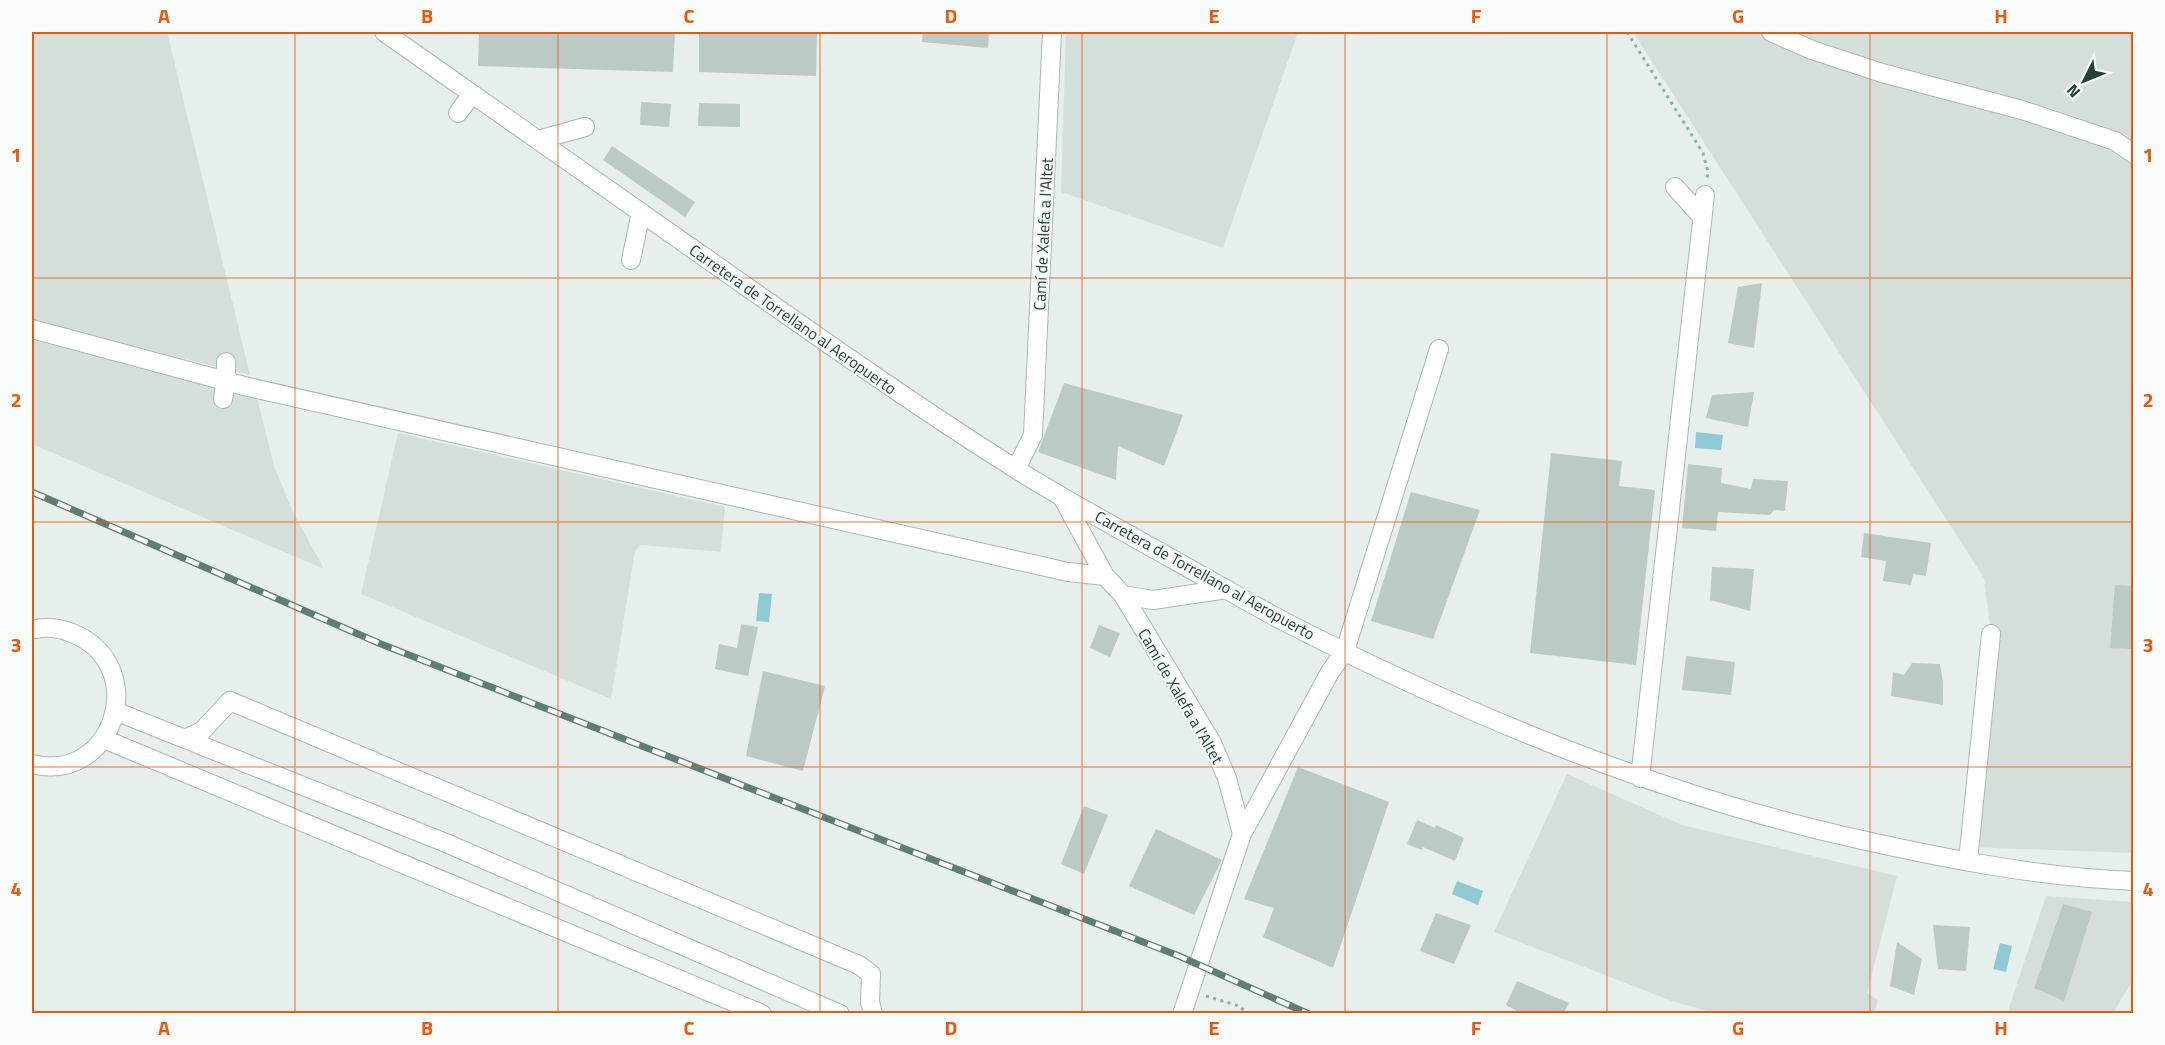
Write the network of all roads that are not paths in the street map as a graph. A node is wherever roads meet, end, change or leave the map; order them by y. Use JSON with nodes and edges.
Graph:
{"nodes":[{"id":1,"x":384,"y":32,"type":"edge"},
{"id":2,"x":1052,"y":32,"type":"edge"},
{"id":3,"x":1772,"y":32,"type":"edge"},
{"id":4,"x":472,"y":94,"type":"junction"},
{"id":5,"x":458,"y":113,"type":"dead end"},
{"id":6,"x":585,"y":127,"type":"dead end"},
{"id":7,"x":538,"y":140,"type":"junction"},
{"id":8,"x":2133,"y":154,"type":"edge"},
{"id":9,"x":1675,"y":187,"type":"dead end"},
{"id":10,"x":1704,"y":195,"type":"road end"},
{"id":11,"x":641,"y":212,"type":"junction"},
{"id":12,"x":1702,"y":217,"type":"junction"},
{"id":13,"x":631,"y":260,"type":"dead end"},
{"id":14,"x":32,"y":329,"type":"edge"},
{"id":15,"x":1439,"y":349,"type":"dead end"},
{"id":16,"x":226,"y":372,"type":"junction"},
{"id":17,"x":223,"y":399,"type":"dead end"},
{"id":18,"x":1016,"y":469,"type":"junction"},
{"id":19,"x":1061,"y":496,"type":"junction"},
{"id":20,"x":1105,"y":576,"type":"junction"},
{"id":21,"x":1227,"y":589,"type":"junction"},
{"id":22,"x":1123,"y":595,"type":"junction"},
{"id":23,"x":32,"y":630,"type":"edge"},
{"id":24,"x":1992,"y":634,"type":"dead end"},
{"id":25,"x":1345,"y":651,"type":"junction"},
{"id":26,"x":116,"y":711,"type":"junction"},
{"id":27,"x":104,"y":739,"type":"junction"},
{"id":28,"x":185,"y":739,"type":"junction"},
{"id":29,"x":32,"y":764,"type":"edge"},
{"id":30,"x":1640,"y":778,"type":"junction"},
{"id":31,"x":1242,"y":834,"type":"junction"},
{"id":32,"x":1968,"y":861,"type":"junction"},
{"id":33,"x":2133,"y":881,"type":"edge"},
{"id":34,"x":762,"y":1014,"type":"edge"},
{"id":35,"x":840,"y":1014,"type":"edge"},
{"id":36,"x":873,"y":1014,"type":"edge"},
{"id":37,"x":1182,"y":1014,"type":"edge"}],
"edges":[{"from":1,"to":4,"type":"street","name":"Carretera de Torrellano al Aeropuerto"},
{"from":2,"to":18,"type":"street","name":"Camí de Xalefa a l'Altet"},
{"from":3,"to":8,"type":"street"},
{"from":4,"to":5,"type":"street"},
{"from":4,"to":7,"type":"street","name":"Carretera de Torrellano al Aeropuerto"},
{"from":6,"to":7,"type":"street"},
{"from":7,"to":11,"type":"street","name":"Carretera de Torrellano al Aeropuerto"},
{"from":9,"to":12,"type":"street"},
{"from":10,"to":12,"type":"street"},
{"from":11,"to":13,"type":"street"},
{"from":11,"to":18,"type":"street","name":"Carretera de Torrellano al Aeropuerto"},
{"from":12,"to":30,"type":"street"},
{"from":14,"to":16,"type":"street"},
{"from":15,"to":25,"type":"street"},
{"from":16,"to":17,"type":"street"},
{"from":16,"to":20,"type":"street"},
{"from":18,"to":19,"type":"street","name":"Carretera de Torrellano al Aeropuerto"},
{"from":19,"to":20,"type":"street","name":"Camí de Xalefa a l'Altet"},
{"from":19,"to":21,"type":"street","name":"Carretera de Torrellano al Aeropuerto"},
{"from":20,"to":22,"type":"street","name":"Camí de Xalefa a l'Altet"},
{"from":21,"to":22,"type":"street"},
{"from":21,"to":25,"type":"street","name":"Carretera de Torrellano al Aeropuerto"},
{"from":22,"to":31,"type":"street","name":"Camí de Xalefa a l'Altet"},
{"from":23,"to":26,"type":"street"},
{"from":24,"to":32,"type":"street"},
{"from":25,"to":30,"type":"street","name":"Carretera de Torrellano al Aeropuerto"},
{"from":25,"to":31,"type":"street"},
{"from":26,"to":27,"type":"street"},
{"from":26,"to":28,"type":"street"},
{"from":27,"to":29,"type":"street"},
{"from":27,"to":34,"type":"street"},
{"from":28,"to":35,"type":"street"},
{"from":28,"to":36,"type":"street"},
{"from":30,"to":32,"type":"street","name":"Carretera de Torrellano al Aeropuerto"},
{"from":31,"to":37,"type":"street"},
{"from":32,"to":33,"type":"street","name":"Carretera de Torrellano al Aeropuerto"}]}
